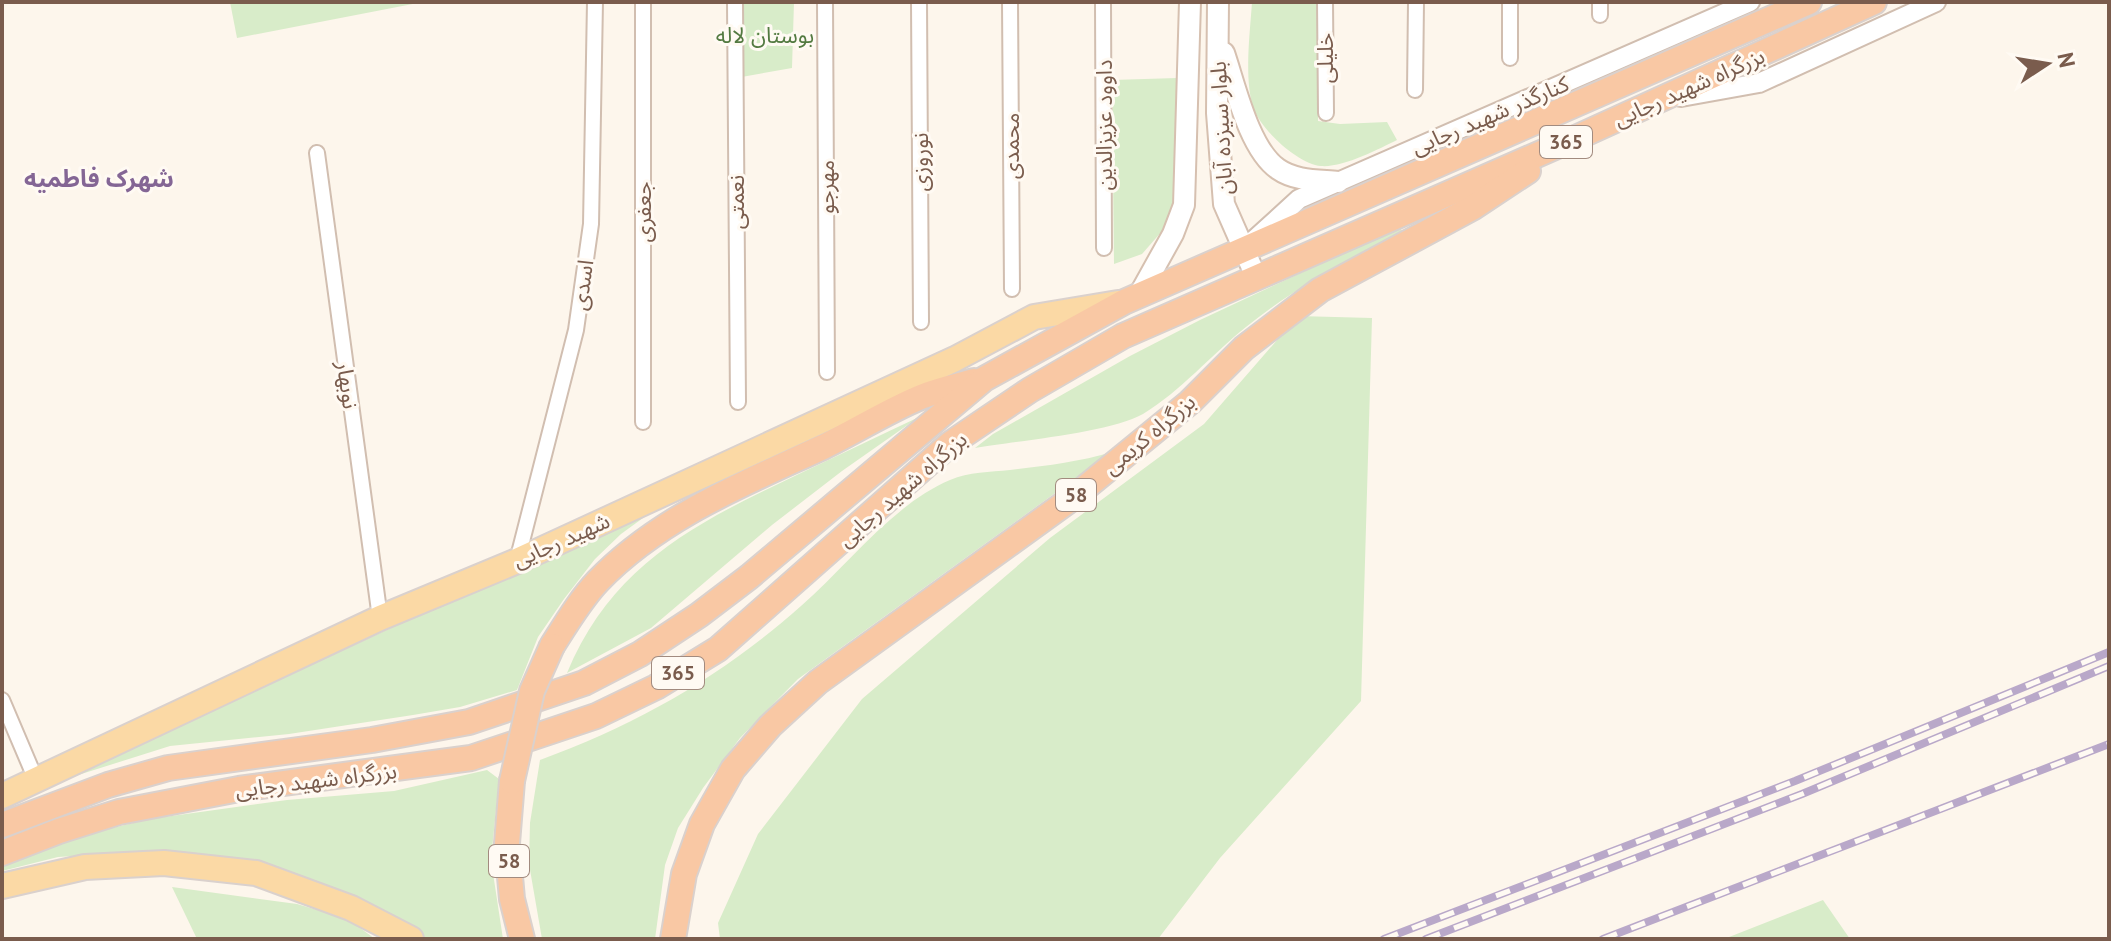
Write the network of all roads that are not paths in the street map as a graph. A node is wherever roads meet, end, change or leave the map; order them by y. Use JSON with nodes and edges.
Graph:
{"nodes":[{"id":1,"x":595,"y":2,"type":"edge"},
{"id":2,"x":643,"y":2,"type":"edge"},
{"id":3,"x":735,"y":2,"type":"edge"},
{"id":4,"x":825,"y":2,"type":"edge"},
{"id":5,"x":919,"y":2,"type":"edge"},
{"id":6,"x":1010,"y":2,"type":"edge"},
{"id":7,"x":1103,"y":2,"type":"edge"},
{"id":8,"x":1190,"y":2,"type":"edge"},
{"id":9,"x":1218,"y":2,"type":"edge"},
{"id":10,"x":1325,"y":2,"type":"edge"},
{"id":11,"x":1416,"y":2,"type":"edge"},
{"id":12,"x":1510,"y":2,"type":"edge"},
{"id":13,"x":1750,"y":2,"type":"edge"},
{"id":14,"x":1809,"y":2,"type":"edge"},
{"id":15,"x":1874,"y":2,"type":"edge"},
{"id":16,"x":1936,"y":2,"type":"edge"},
{"id":17,"x":1218,"y":36,"type":"junction"},
{"id":18,"x":1510,"y":58,"type":"dead end"},
{"id":19,"x":1415,"y":90,"type":"dead end"},
{"id":20,"x":1658,"y":101,"type":"junction"},
{"id":21,"x":1326,"y":113,"type":"dead end"},
{"id":22,"x":1580,"y":136,"type":"junction"},
{"id":23,"x":317,"y":153,"type":"dead end"},
{"id":24,"x":1222,"y":171,"type":"junction"},
{"id":25,"x":1185,"y":177,"type":"junction"},
{"id":26,"x":1338,"y":182,"type":"junction"},
{"id":27,"x":1104,"y":248,"type":"dead end"},
{"id":28,"x":1244,"y":249,"type":"junction"},
{"id":29,"x":1257,"y":279,"type":"junction"},
{"id":30,"x":1012,"y":289,"type":"dead end"},
{"id":31,"x":1132,"y":298,"type":"junction"},
{"id":32,"x":921,"y":322,"type":"dead end"},
{"id":33,"x":827,"y":372,"type":"dead end"},
{"id":34,"x":984,"y":379,"type":"junction"},
{"id":35,"x":738,"y":402,"type":"dead end"},
{"id":36,"x":643,"y":422,"type":"dead end"},
{"id":37,"x":517,"y":561,"type":"junction"},
{"id":38,"x":380,"y":618,"type":"junction"},
{"id":39,"x":2,"y":700,"type":"edge"},
{"id":40,"x":36,"y":780,"type":"junction"},
{"id":41,"x":2,"y":796,"type":"edge"},
{"id":42,"x":2,"y":825,"type":"edge"},
{"id":43,"x":2,"y":853,"type":"edge"},
{"id":44,"x":2,"y":886,"type":"edge"},
{"id":45,"x":411,"y":939,"type":"edge"},
{"id":46,"x":522,"y":939,"type":"edge"},
{"id":47,"x":673,"y":939,"type":"edge"}],
"edges":[{"from":1,"to":37,"type":"street","name":"اسدی"},
{"from":2,"to":36,"type":"street","name":"جعفری"},
{"from":3,"to":35,"type":"street","name":"نعمتی"},
{"from":4,"to":33,"type":"street","name":"مهرجو"},
{"from":5,"to":32,"type":"street","name":"نوروزی"},
{"from":6,"to":30,"type":"street","name":"محمدی"},
{"from":7,"to":27,"type":"street","name":"داوود عزیزالدین"},
{"from":8,"to":25,"type":"main road","name":"بلوار سیزده آبان"},
{"from":9,"to":17,"type":"main road","name":"بلوار سیزده آبان"},
{"from":10,"to":21,"type":"street","name":"خلیلی"},
{"from":11,"to":19,"type":"street"},
{"from":12,"to":18,"type":"street"},
{"from":13,"to":26,"type":"street","name":"کنارگذر شهید رجایی"},
{"from":14,"to":28,"type":"highway","name":"بزرگراه شهید رجایی","number":"365"},
{"from":15,"to":20,"type":"highway","name":"بزرگراه شهید رجایی","number":"365"},
{"from":16,"to":20,"type":"street"},
{"from":17,"to":24,"type":"main road","name":"بلوار سیزده آبان"},
{"from":17,"to":26,"type":"main road"},
{"from":20,"to":22,"type":"highway","name":"بزرگراه شهید رجایی","number":"365"},
{"from":22,"to":29,"type":"highway","name":"بزرگراه شهید رجایی","number":"365"},
{"from":22,"to":47,"type":"highway","name":"بزرگراه کریمی","number":"58"},
{"from":23,"to":38,"type":"street","name":"نوبهار"},
{"from":24,"to":25,"type":"main road"},
{"from":24,"to":28,"type":"main road","name":"بلوار سیزده آبان"},
{"from":25,"to":31,"type":"main road","name":"بلوار سیزده آبان"},
{"from":26,"to":28,"type":"street","name":"کنارگذر شهید رجایی"},
{"from":28,"to":29,"type":"main road","name":"بلوار سیزده آبان"},
{"from":28,"to":31,"type":"highway","name":"بزرگراه شهید رجایی","number":"365"},
{"from":29,"to":43,"type":"highway","name":"بزرگراه شهید رجایی","number":"365"},
{"from":31,"to":34,"type":"highway","name":"بزرگراه شهید رجایی","number":"365"},
{"from":31,"to":37,"type":"main road","name":"شهید رجایی"},
{"from":34,"to":42,"type":"highway","name":"بزرگراه شهید رجایی","number":"365"},
{"from":34,"to":46,"type":"highway","number":"58","bridge":true},
{"from":37,"to":38,"type":"main road","name":"شهید رجایی"},
{"from":38,"to":40,"type":"main road","name":"شهید رجایی"},
{"from":39,"to":40,"type":"street"},
{"from":40,"to":41,"type":"main road","name":"شهید رجایی"},
{"from":44,"to":45,"type":"main road"}]}
